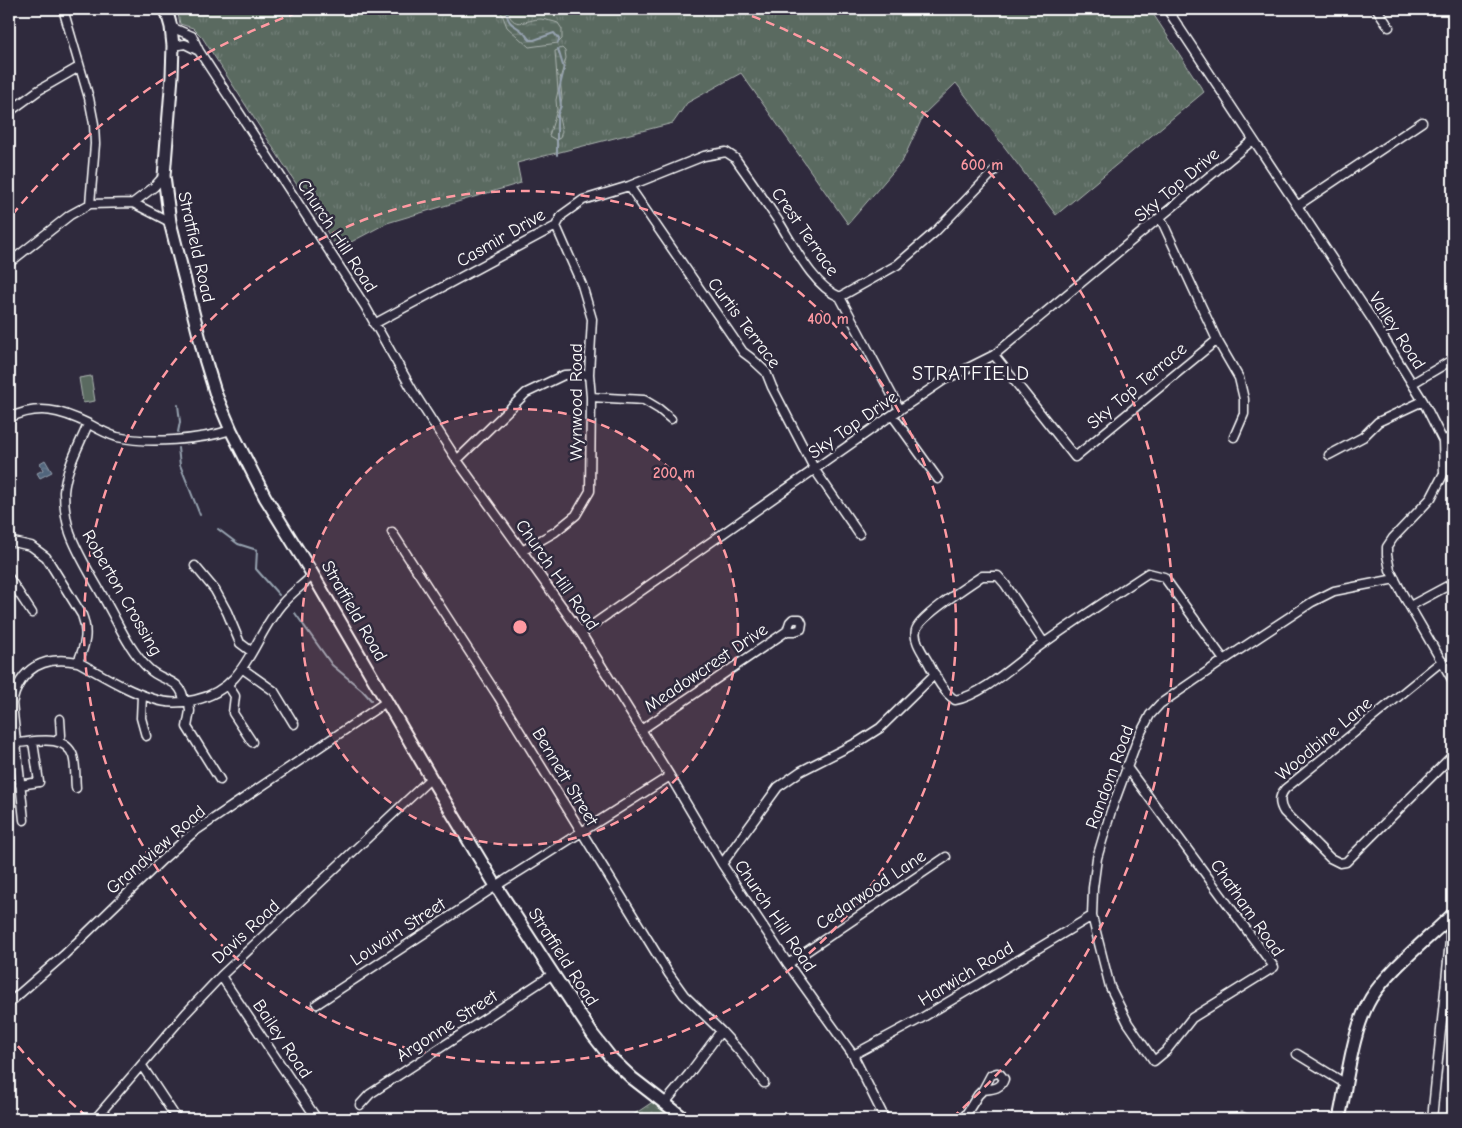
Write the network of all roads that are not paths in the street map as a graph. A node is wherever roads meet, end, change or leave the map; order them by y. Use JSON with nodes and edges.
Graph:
{"nodes":[{"id":1,"x":63,"y":9,"type":"edge"},
{"id":2,"x":166,"y":9,"type":"edge"},
{"id":3,"x":1167,"y":9,"type":"edge"},
{"id":4,"x":1377,"y":9,"type":"edge"},
{"id":5,"x":171,"y":27,"type":"junction"},
{"id":6,"x":1389,"y":27,"type":"dead end"},
{"id":7,"x":173,"y":46,"type":"junction"},
{"id":8,"x":199,"y":51,"type":"junction"},
{"id":9,"x":79,"y":67,"type":"junction"},
{"id":10,"x":9,"y":112,"type":"edge"},
{"id":11,"x":1422,"y":122,"type":"dead end"},
{"id":12,"x":1253,"y":140,"type":"junction"},
{"id":13,"x":726,"y":152,"type":"joint"},
{"id":14,"x":998,"y":167,"type":"dead end"},
{"id":15,"x":164,"y":176,"type":"junction"},
{"id":16,"x":629,"y":186,"type":"junction"},
{"id":17,"x":133,"y":203,"type":"junction"},
{"id":18,"x":90,"y":204,"type":"junction"},
{"id":19,"x":1297,"y":206,"type":"junction"},
{"id":20,"x":1161,"y":219,"type":"junction"},
{"id":21,"x":170,"y":222,"type":"junction"},
{"id":22,"x":556,"y":226,"type":"junction"},
{"id":23,"x":9,"y":262,"type":"edge"},
{"id":24,"x":840,"y":296,"type":"junction"},
{"id":25,"x":374,"y":324,"type":"junction"},
{"id":26,"x":1216,"y":340,"type":"junction"},
{"id":27,"x":1453,"y":355,"type":"edge"},
{"id":28,"x":994,"y":356,"type":"junction"},
{"id":29,"x":589,"y":374,"type":"junction"},
{"id":30,"x":1413,"y":383,"type":"junction"},
{"id":31,"x":591,"y":398,"type":"junction"},
{"id":32,"x":1423,"y":401,"type":"junction"},
{"id":33,"x":900,"y":410,"type":"junction"},
{"id":34,"x":892,"y":415,"type":"junction"},
{"id":35,"x":9,"y":418,"type":"edge"},
{"id":36,"x":671,"y":419,"type":"dead end"},
{"id":37,"x":88,"y":424,"type":"junction"},
{"id":38,"x":231,"y":430,"type":"junction"},
{"id":39,"x":1453,"y":436,"type":"edge"},
{"id":40,"x":1234,"y":437,"type":"dead end"},
{"id":41,"x":1443,"y":441,"type":"junction"},
{"id":42,"x":1329,"y":455,"type":"dead end"},
{"id":43,"x":457,"y":460,"type":"junction"},
{"id":44,"x":816,"y":470,"type":"junction"},
{"id":45,"x":938,"y":479,"type":"dead end"},
{"id":46,"x":392,"y":532,"type":"dead end"},
{"id":47,"x":859,"y":534,"type":"dead end"},
{"id":48,"x":9,"y":542,"type":"edge"},
{"id":49,"x":522,"y":551,"type":"junction"},
{"id":50,"x":195,"y":566,"type":"dead end"},
{"id":51,"x":313,"y":575,"type":"junction"},
{"id":52,"x":9,"y":578,"type":"edge"},
{"id":53,"x":1395,"y":579,"type":"junction"},
{"id":54,"x":1453,"y":583,"type":"edge"},
{"id":55,"x":1410,"y":606,"type":"junction"},
{"id":56,"x":32,"y":613,"type":"dead end"},
{"id":57,"x":787,"y":631,"type":"dead end"},
{"id":58,"x":581,"y":633,"type":"junction"},
{"id":59,"x":1044,"y":643,"type":"junction"},
{"id":60,"x":252,"y":652,"type":"junction"},
{"id":61,"x":1224,"y":660,"type":"junction"},
{"id":62,"x":1442,"y":660,"type":"junction"},
{"id":63,"x":78,"y":662,"type":"junction"},
{"id":64,"x":243,"y":669,"type":"junction"},
{"id":65,"x":935,"y":674,"type":"junction"},
{"id":66,"x":1453,"y":681,"type":"edge"},
{"id":67,"x":228,"y":685,"type":"junction"},
{"id":68,"x":142,"y":695,"type":"junction"},
{"id":69,"x":187,"y":702,"type":"junction"},
{"id":70,"x":386,"y":702,"type":"junction"},
{"id":71,"x":60,"y":720,"type":"dead end"},
{"id":72,"x":294,"y":724,"type":"dead end"},
{"id":73,"x":641,"y":730,"type":"junction"},
{"id":74,"x":146,"y":736,"type":"dead end"},
{"id":75,"x":57,"y":741,"type":"junction"},
{"id":76,"x":33,"y":742,"type":"junction"},
{"id":77,"x":252,"y":742,"type":"dead end"},
{"id":78,"x":16,"y":743,"type":"junction"},
{"id":79,"x":1453,"y":755,"type":"edge"},
{"id":80,"x":1126,"y":766,"type":"junction"},
{"id":81,"x":670,"y":776,"type":"junction"},
{"id":82,"x":431,"y":778,"type":"junction"},
{"id":83,"x":220,"y":780,"type":"dead end"},
{"id":84,"x":20,"y":785,"type":"junction"},
{"id":85,"x":76,"y":788,"type":"dead end"},
{"id":86,"x":24,"y":820,"type":"dead end"},
{"id":87,"x":582,"y":833,"type":"junction"},
{"id":88,"x":946,"y":857,"type":"dead end"},
{"id":89,"x":722,"y":864,"type":"junction"},
{"id":90,"x":496,"y":886,"type":"junction"},
{"id":91,"x":1092,"y":916,"type":"junction"},
{"id":92,"x":1451,"y":916,"type":"edge"},
{"id":93,"x":788,"y":964,"type":"junction"},
{"id":94,"x":553,"y":974,"type":"junction"},
{"id":95,"x":221,"y":976,"type":"junction"},
{"id":96,"x":9,"y":1003,"type":"edge"},
{"id":97,"x":317,"y":1004,"type":"dead end"},
{"id":98,"x":721,"y":1031,"type":"junction"},
{"id":99,"x":1297,"y":1054,"type":"dead end"},
{"id":100,"x":853,"y":1055,"type":"junction"},
{"id":101,"x":1154,"y":1061,"type":"joint"},
{"id":102,"x":142,"y":1066,"type":"junction"},
{"id":103,"x":764,"y":1083,"type":"dead end"},
{"id":104,"x":1346,"y":1084,"type":"junction"},
{"id":105,"x":983,"y":1090,"type":"dead end"},
{"id":106,"x":665,"y":1103,"type":"junction"},
{"id":107,"x":360,"y":1106,"type":"dead end"},
{"id":108,"x":96,"y":1119,"type":"edge"},
{"id":109,"x":177,"y":1119,"type":"edge"},
{"id":110,"x":317,"y":1119,"type":"edge"},
{"id":111,"x":685,"y":1119,"type":"edge"},
{"id":112,"x":885,"y":1119,"type":"edge"},
{"id":113,"x":964,"y":1119,"type":"edge"},
{"id":114,"x":1233,"y":1119,"type":"edge"},
{"id":115,"x":1247,"y":1119,"type":"edge"},
{"id":116,"x":1339,"y":1119,"type":"edge"},
{"id":117,"x":1432,"y":1119,"type":"edge"}],
"edges":[{"from":1,"to":9,"type":"street"},
{"from":2,"to":5,"type":"main road","name":"Stratfield Road"},
{"from":3,"to":12,"type":"street","name":"Valley Road"},
{"from":4,"to":6,"type":"street"},
{"from":5,"to":7,"type":"main road","name":"Stratfield Road"},
{"from":5,"to":8,"type":"street","name":"Church Hill Road"},
{"from":7,"to":8,"type":"street"},
{"from":7,"to":15,"type":"main road","name":"Stratfield Road"},
{"from":8,"to":25,"type":"street","name":"Church Hill Road"},
{"from":9,"to":10,"type":"street"},
{"from":9,"to":18,"type":"street"},
{"from":11,"to":19,"type":"street"},
{"from":12,"to":19,"type":"street","name":"Valley Road"},
{"from":12,"to":20,"type":"street","name":"Sky Top Drive"},
{"from":13,"to":16,"type":"street","name":"Casmir Drive"},
{"from":13,"to":24,"type":"street","name":"Crest Terrace"},
{"from":14,"to":24,"type":"street"},
{"from":15,"to":17,"type":"street"},
{"from":15,"to":21,"type":"main road","name":"Stratfield Road"},
{"from":16,"to":22,"type":"street","name":"Casmir Drive"},
{"from":16,"to":44,"type":"street","name":"Curtis Terrace"},
{"from":17,"to":18,"type":"street"},
{"from":17,"to":21,"type":"street"},
{"from":18,"to":23,"type":"street"},
{"from":19,"to":30,"type":"street","name":"Valley Road"},
{"from":20,"to":26,"type":"street"},
{"from":20,"to":28,"type":"street","name":"Sky Top Drive"},
{"from":21,"to":38,"type":"main road","name":"Stratfield Road"},
{"from":22,"to":25,"type":"street","name":"Casmir Drive"},
{"from":22,"to":29,"type":"street","name":"Wynwood Road"},
{"from":24,"to":33,"type":"street","name":"Crest Terrace"},
{"from":25,"to":43,"type":"street","name":"Church Hill Road"},
{"from":26,"to":28,"type":"street","name":"Sky Top Terrace"},
{"from":26,"to":40,"type":"street"},
{"from":27,"to":30,"type":"street"},
{"from":28,"to":33,"type":"street","name":"Sky Top Drive"},
{"from":29,"to":31,"type":"street","name":"Wynwood Road"},
{"from":29,"to":43,"type":"street"},
{"from":30,"to":32,"type":"street","name":"Valley Road"},
{"from":31,"to":36,"type":"street"},
{"from":31,"to":49,"type":"street","name":"Wynwood Road"},
{"from":32,"to":41,"type":"street","name":"Valley Road"},
{"from":32,"to":42,"type":"street"},
{"from":33,"to":34,"type":"street","name":"Sky Top Drive"},
{"from":34,"to":44,"type":"street","name":"Sky Top Drive"},
{"from":34,"to":45,"type":"street"},
{"from":35,"to":37,"type":"street"},
{"from":37,"to":38,"type":"street"},
{"from":37,"to":69,"type":"street","name":"Roberton Crossing"},
{"from":38,"to":51,"type":"main road","name":"Stratfield Road"},
{"from":39,"to":41,"type":"street"},
{"from":41,"to":53,"type":"street","name":"Valley Road"},
{"from":43,"to":49,"type":"street","name":"Church Hill Road"},
{"from":44,"to":47,"type":"street","name":"Curtis Terrace"},
{"from":44,"to":58,"type":"street","name":"Sky Top Drive"},
{"from":46,"to":87,"type":"street","name":"Bennett Street"},
{"from":48,"to":63,"type":"street"},
{"from":49,"to":58,"type":"street","name":"Church Hill Road"},
{"from":50,"to":60,"type":"street"},
{"from":51,"to":60,"type":"street"},
{"from":51,"to":70,"type":"main road","name":"Stratfield Road"},
{"from":52,"to":56,"type":"street"},
{"from":53,"to":55,"type":"street","name":"Valley Road"},
{"from":53,"to":61,"type":"street","name":"Random Road"},
{"from":54,"to":55,"type":"street"},
{"from":55,"to":62,"type":"street","name":"Valley Road"},
{"from":57,"to":73,"type":"street","name":"Meadowcrest Drive"},
{"from":58,"to":73,"type":"street","name":"Church Hill Road"},
{"from":59,"to":61,"type":"street"},
{"from":59,"to":65,"type":"street"},
{"from":59,"to":65,"type":"street"},
{"from":60,"to":64,"type":"street"},
{"from":61,"to":80,"type":"street","name":"Random Road"},
{"from":62,"to":66,"type":"street","name":"Valley Road"},
{"from":62,"to":79,"type":"street","name":"Woodbine Lane"},
{"from":63,"to":68,"type":"street"},
{"from":63,"to":78,"type":"street"},
{"from":64,"to":67,"type":"street"},
{"from":64,"to":72,"type":"street"},
{"from":65,"to":89,"type":"street"},
{"from":67,"to":69,"type":"street"},
{"from":67,"to":77,"type":"street"},
{"from":68,"to":69,"type":"street"},
{"from":68,"to":74,"type":"street"},
{"from":69,"to":83,"type":"street"},
{"from":70,"to":82,"type":"main road","name":"Stratfield Road"},
{"from":70,"to":96,"type":"street","name":"Grandview Road"},
{"from":71,"to":75,"type":"street"},
{"from":73,"to":81,"type":"street","name":"Church Hill Road"},
{"from":75,"to":76,"type":"street"},
{"from":75,"to":85,"type":"street"},
{"from":76,"to":78,"type":"street"},
{"from":76,"to":84,"type":"street"},
{"from":78,"to":84,"type":"street"},
{"from":80,"to":91,"type":"street","name":"Random Road"},
{"from":80,"to":101,"type":"street","name":"Chatham Road"},
{"from":81,"to":87,"type":"street","name":"Louvain Street"},
{"from":81,"to":89,"type":"street","name":"Church Hill Road"},
{"from":82,"to":90,"type":"main road","name":"Stratfield Road"},
{"from":82,"to":95,"type":"street","name":"Davis Road"},
{"from":84,"to":86,"type":"street"},
{"from":87,"to":90,"type":"street","name":"Louvain Street"},
{"from":87,"to":98,"type":"street","name":"Bennett Street"},
{"from":88,"to":93,"type":"street","name":"Cedarwood Lane"},
{"from":89,"to":93,"type":"street","name":"Church Hill Road"},
{"from":90,"to":94,"type":"main road","name":"Stratfield Road"},
{"from":90,"to":97,"type":"street","name":"Louvain Street"},
{"from":91,"to":100,"type":"street","name":"Harwich Road"},
{"from":91,"to":101,"type":"street","name":"Random Road"},
{"from":92,"to":104,"type":"main road"},
{"from":92,"to":117,"type":"street"},
{"from":93,"to":100,"type":"street","name":"Church Hill Road"},
{"from":94,"to":106,"type":"main road","name":"Stratfield Road"},
{"from":94,"to":107,"type":"street","name":"Argonne Street"},
{"from":95,"to":102,"type":"street","name":"Davis Road"},
{"from":95,"to":110,"type":"street","name":"Bailey Road"},
{"from":98,"to":103,"type":"street","name":"Bennett Street"},
{"from":98,"to":106,"type":"street"},
{"from":99,"to":104,"type":"street"},
{"from":100,"to":112,"type":"street","name":"Church Hill Road"},
{"from":102,"to":108,"type":"street","name":"Davis Road"},
{"from":102,"to":109,"type":"street"},
{"from":104,"to":116,"type":"main road"},
{"from":105,"to":113,"type":"street"},
{"from":106,"to":111,"type":"main road","name":"Stratfield Road"},
{"from":114,"to":115,"type":"street"}]}
